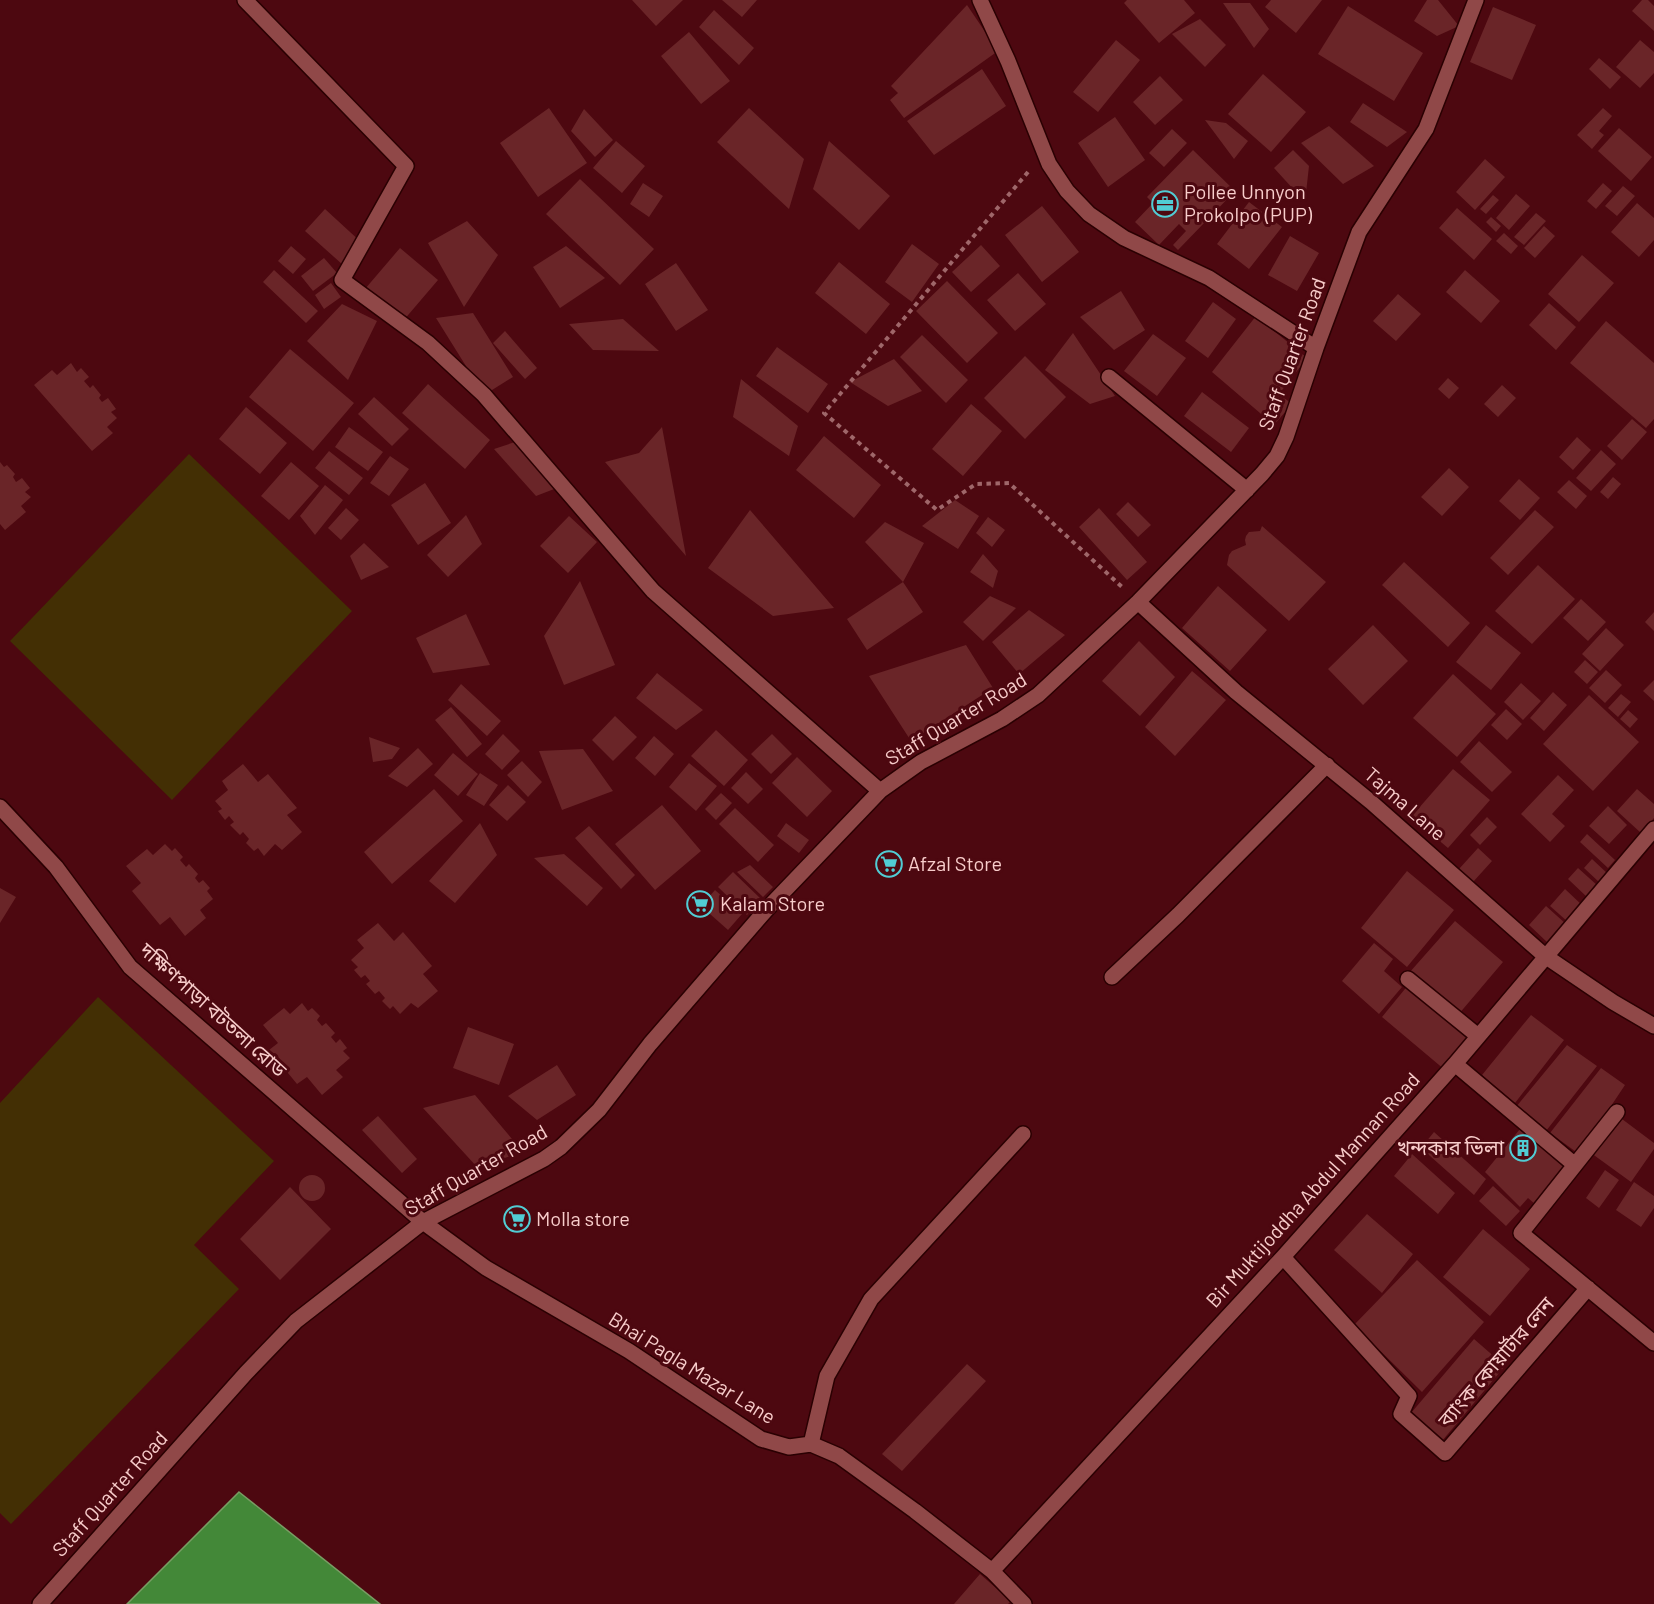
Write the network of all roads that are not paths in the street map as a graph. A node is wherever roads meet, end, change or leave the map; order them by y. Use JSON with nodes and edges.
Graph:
{"nodes":[{"id":1,"x":245,"y":0,"type":"edge"},
{"id":2,"x":980,"y":0,"type":"edge"},
{"id":3,"x":1476,"y":0,"type":"edge"},
{"id":4,"x":1316,"y":348,"type":"junction"},
{"id":5,"x":1109,"y":377,"type":"dead end"},
{"id":6,"x":1247,"y":490,"type":"junction"},
{"id":7,"x":1138,"y":602,"type":"junction"},
{"id":8,"x":1327,"y":765,"type":"junction"},
{"id":9,"x":880,"y":791,"type":"junction"},
{"id":10,"x":0,"y":807,"type":"edge"},
{"id":11,"x":1654,"y":829,"type":"edge"},
{"id":12,"x":1545,"y":956,"type":"junction"},
{"id":13,"x":1112,"y":977,"type":"dead end"},
{"id":14,"x":1408,"y":979,"type":"dead end"},
{"id":15,"x":1654,"y":1026,"type":"edge"},
{"id":16,"x":1478,"y":1036,"type":"junction"},
{"id":17,"x":1455,"y":1064,"type":"junction"},
{"id":18,"x":1617,"y":1112,"type":"dead end"},
{"id":19,"x":1023,"y":1134,"type":"dead end"},
{"id":20,"x":1575,"y":1165,"type":"junction"},
{"id":21,"x":423,"y":1222,"type":"junction"},
{"id":22,"x":1283,"y":1257,"type":"junction"},
{"id":23,"x":1588,"y":1288,"type":"junction"},
{"id":24,"x":1654,"y":1343,"type":"edge"},
{"id":25,"x":811,"y":1444,"type":"junction"},
{"id":26,"x":992,"y":1571,"type":"junction"},
{"id":27,"x":40,"y":1604,"type":"edge"},
{"id":28,"x":1024,"y":1604,"type":"edge"}],
"edges":[{"from":1,"to":9,"type":"street"},
{"from":2,"to":4,"type":"street"},
{"from":3,"to":4,"type":"street","name":"Staff Quarter Road"},
{"from":4,"to":6,"type":"street","name":"Staff Quarter Road"},
{"from":5,"to":6,"type":"street"},
{"from":6,"to":7,"type":"street","name":"Staff Quarter Road"},
{"from":7,"to":8,"type":"street","name":"Tajma Lane"},
{"from":7,"to":9,"type":"street","name":"Staff Quarter Road"},
{"from":8,"to":12,"type":"street","name":"Tajma Lane"},
{"from":8,"to":13,"type":"street"},
{"from":9,"to":21,"type":"street","name":"Staff Quarter Road"},
{"from":10,"to":21,"type":"street","name":"দক্ষিণপাড়া বটতলা রোড"},
{"from":11,"to":12,"type":"street","name":"Bir Muktijoddha Abdul Mannan Road"},
{"from":12,"to":15,"type":"street","name":"Tajma Lane"},
{"from":12,"to":16,"type":"street","name":"Bir Muktijoddha Abdul Mannan Road"},
{"from":14,"to":16,"type":"street"},
{"from":16,"to":17,"type":"street","name":"Bir Muktijoddha Abdul Mannan Road"},
{"from":17,"to":20,"type":"street"},
{"from":17,"to":22,"type":"street","name":"Bir Muktijoddha Abdul Mannan Road"},
{"from":18,"to":20,"type":"street"},
{"from":19,"to":25,"type":"street"},
{"from":20,"to":23,"type":"street"},
{"from":21,"to":25,"type":"street","name":"Bhai Pagla Mazar Lane"},
{"from":21,"to":27,"type":"street","name":"Staff Quarter Road"},
{"from":22,"to":23,"type":"street","name":"ব্যাংক কোয়ার্টার লেন"},
{"from":22,"to":26,"type":"street","name":"Bir Muktijoddha Abdul Mannan Road"},
{"from":23,"to":24,"type":"street"},
{"from":25,"to":26,"type":"street","name":"Bhai Pagla Mazar Lane"},
{"from":26,"to":28,"type":"street","name":"Bhai Pagla Mazar Lane"}]}
